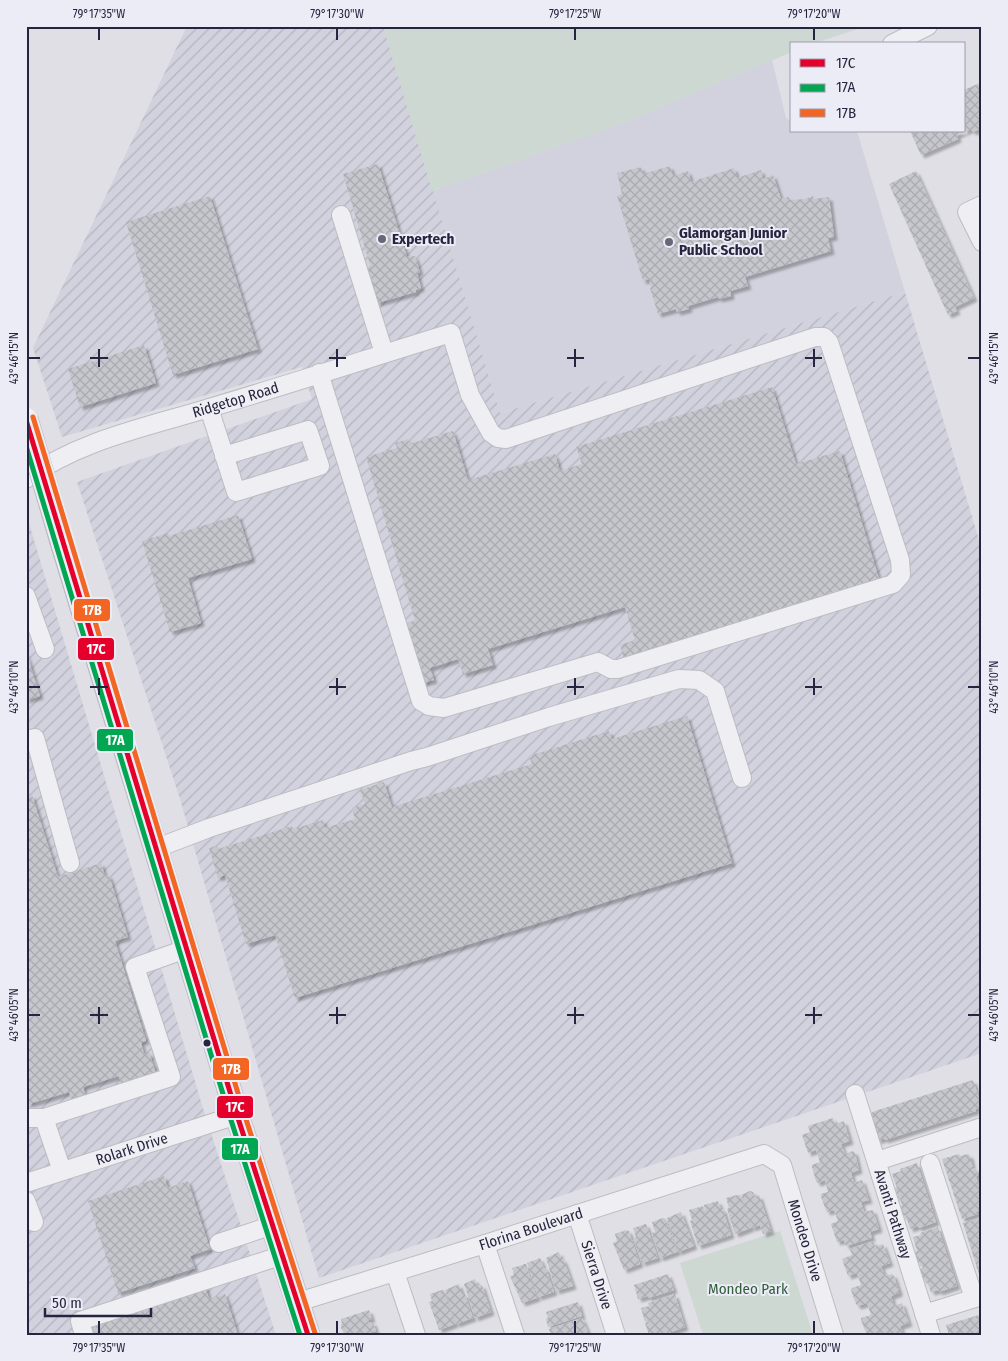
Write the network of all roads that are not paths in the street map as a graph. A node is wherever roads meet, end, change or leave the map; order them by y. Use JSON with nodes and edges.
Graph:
{"nodes":[{"id":1,"x":928,"y":26,"type":"edge"},
{"id":2,"x":896,"y":42,"type":"edge"},
{"id":3,"x":982,"y":205,"type":"edge"},
{"id":4,"x":341,"y":215,"type":"dead end"},
{"id":5,"x":982,"y":242,"type":"edge"},
{"id":6,"x":384,"y":353,"type":"junction"},
{"id":7,"x":319,"y":373,"type":"junction"},
{"id":8,"x":210,"y":408,"type":"junction"},
{"id":9,"x":26,"y":419,"type":"edge"},
{"id":10,"x":224,"y":456,"type":"junction"},
{"id":11,"x":26,"y":479,"type":"edge"},
{"id":12,"x":26,"y":596,"type":"edge"},
{"id":13,"x":44,"y":649,"type":"dead end"},
{"id":14,"x":26,"y":740,"type":"edge"},
{"id":15,"x":742,"y":778,"type":"dead end"},
{"id":16,"x":156,"y":848,"type":"junction"},
{"id":17,"x":70,"y":863,"type":"dead end"},
{"id":18,"x":186,"y":949,"type":"junction"},
{"id":19,"x":855,"y":1094,"type":"dead end"},
{"id":20,"x":237,"y":1115,"type":"junction"},
{"id":21,"x":26,"y":1118,"type":"edge"},
{"id":22,"x":44,"y":1118,"type":"junction"},
{"id":23,"x":982,"y":1127,"type":"edge"},
{"id":24,"x":764,"y":1154,"type":"joint"},
{"id":25,"x":877,"y":1161,"type":"junction"},
{"id":26,"x":930,"y":1163,"type":"dead end"},
{"id":27,"x":62,"y":1171,"type":"junction"},
{"id":28,"x":26,"y":1183,"type":"edge"},
{"id":29,"x":26,"y":1201,"type":"edge"},
{"id":30,"x":577,"y":1214,"type":"junction"},
{"id":31,"x":34,"y":1222,"type":"dead end"},
{"id":32,"x":273,"y":1225,"type":"junction"},
{"id":33,"x":219,"y":1243,"type":"dead end"},
{"id":34,"x":485,"y":1244,"type":"junction"},
{"id":35,"x":283,"y":1256,"type":"junction"},
{"id":36,"x":395,"y":1272,"type":"junction"},
{"id":37,"x":978,"y":1297,"type":"edge"},
{"id":38,"x":298,"y":1302,"type":"junction"},
{"id":39,"x":924,"y":1314,"type":"junction"},
{"id":40,"x":84,"y":1335,"type":"edge"},
{"id":41,"x":308,"y":1335,"type":"edge"},
{"id":42,"x":416,"y":1335,"type":"edge"},
{"id":43,"x":515,"y":1335,"type":"edge"},
{"id":44,"x":616,"y":1335,"type":"edge"},
{"id":45,"x":834,"y":1335,"type":"edge"},
{"id":46,"x":931,"y":1335,"type":"edge"}],
"edges":[{"from":1,"to":2,"type":"street"},
{"from":3,"to":5,"type":"street"},
{"from":4,"to":6,"type":"street"},
{"from":6,"to":7,"type":"street","name":"Ridgetop Road"},
{"from":6,"to":7,"type":"street","name":"Ridgetop Road"},
{"from":7,"to":8,"type":"street","name":"Ridgetop Road"},
{"from":8,"to":10,"type":"street"},
{"from":8,"to":11,"type":"street","name":"Ridgetop Road"},
{"from":9,"to":16,"type":"main road","bridge":true},
{"from":10,"to":10,"type":"street"},
{"from":12,"to":13,"type":"street"},
{"from":14,"to":17,"type":"street"},
{"from":15,"to":16,"type":"street"},
{"from":16,"to":18,"type":"main road"},
{"from":18,"to":20,"type":"main road"},
{"from":18,"to":22,"type":"street"},
{"from":19,"to":25,"type":"street","name":"Avanti Pathway"},
{"from":20,"to":27,"type":"street","name":"Rolark Drive"},
{"from":20,"to":32,"type":"main road"},
{"from":21,"to":22,"type":"street"},
{"from":22,"to":27,"type":"street"},
{"from":23,"to":25,"type":"street"},
{"from":24,"to":30,"type":"street","name":"Florina Boulevard"},
{"from":24,"to":45,"type":"street","name":"Mondeo Drive"},
{"from":25,"to":39,"type":"street","name":"Avanti Pathway"},
{"from":26,"to":37,"type":"street"},
{"from":27,"to":28,"type":"street","name":"Rolark Drive"},
{"from":29,"to":31,"type":"street"},
{"from":30,"to":34,"type":"street","name":"Florina Boulevard"},
{"from":30,"to":44,"type":"street","name":"Sierra Drive"},
{"from":32,"to":33,"type":"street"},
{"from":32,"to":35,"type":"main road"},
{"from":34,"to":36,"type":"street","name":"Florina Boulevard"},
{"from":34,"to":43,"type":"street"},
{"from":35,"to":38,"type":"main road"},
{"from":35,"to":40,"type":"street"},
{"from":36,"to":38,"type":"street","name":"Florina Boulevard"},
{"from":36,"to":42,"type":"street"},
{"from":37,"to":39,"type":"street"},
{"from":38,"to":41,"type":"main road"},
{"from":39,"to":46,"type":"street","name":"Avanti Pathway"}]}
